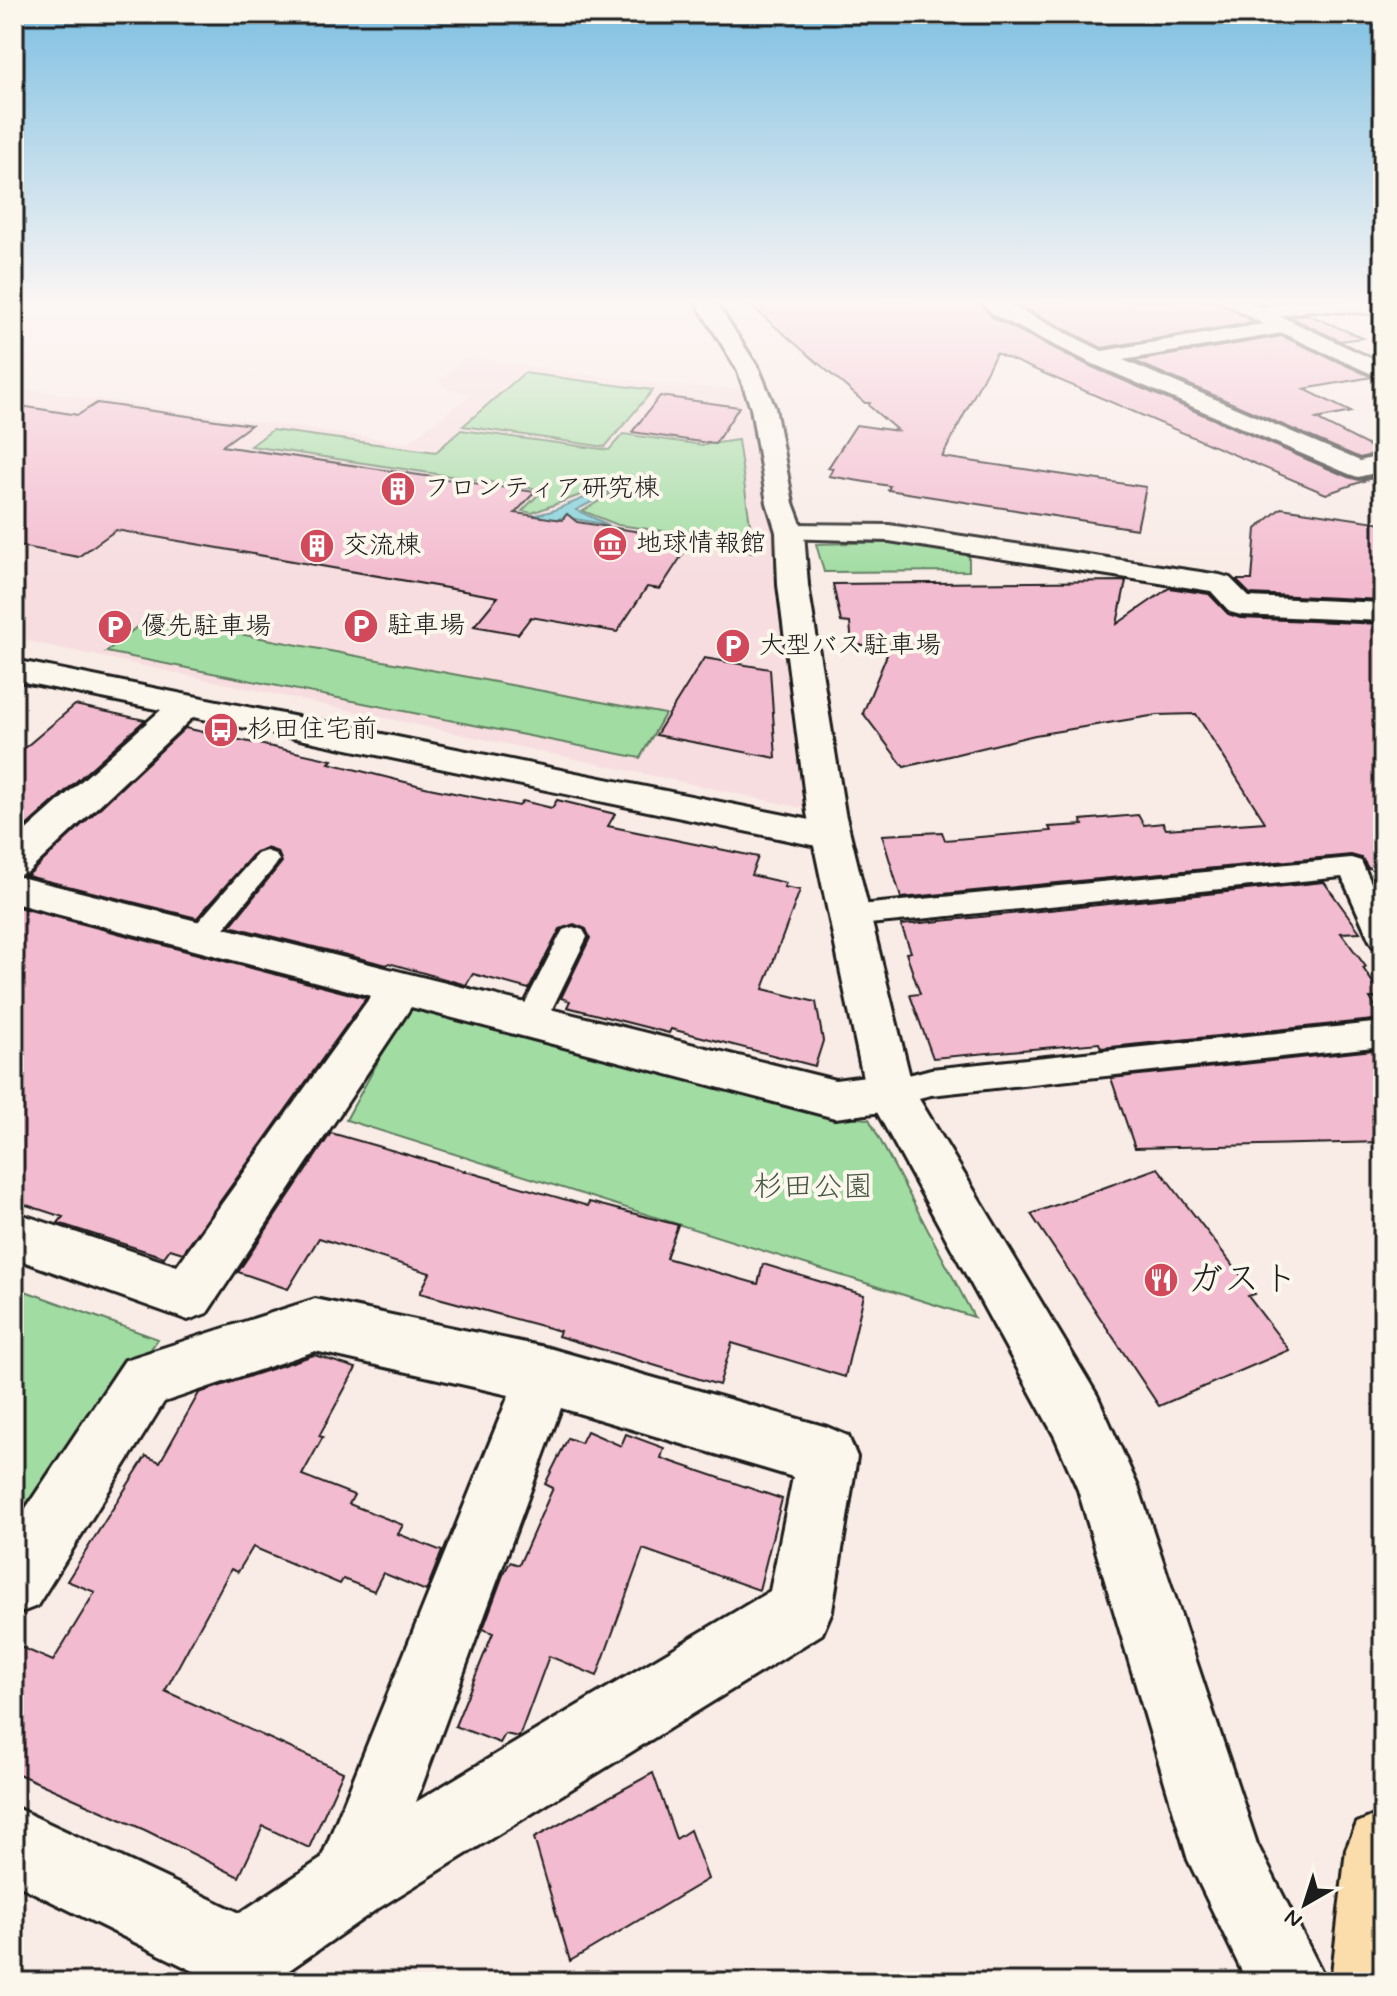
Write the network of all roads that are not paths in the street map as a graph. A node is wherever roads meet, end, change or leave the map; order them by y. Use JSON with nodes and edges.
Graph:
{"nodes":[{"id":1,"x":758,"y":394,"type":"edge"},
{"id":2,"x":1183,"y":394,"type":"edge"},
{"id":3,"x":1383,"y":463,"type":"edge"},
{"id":4,"x":790,"y":532,"type":"junction"},
{"id":5,"x":1383,"y":612,"type":"edge"},
{"id":6,"x":14,"y":670,"type":"edge"},
{"id":7,"x":184,"y":707,"type":"junction"},
{"id":8,"x":831,"y":836,"type":"junction"},
{"id":9,"x":266,"y":860,"type":"dead end"},
{"id":10,"x":14,"y":863,"type":"edge"},
{"id":11,"x":14,"y":889,"type":"edge"},
{"id":12,"x":849,"y":916,"type":"junction"},
{"id":13,"x":201,"y":937,"type":"junction"},
{"id":14,"x":573,"y":937,"type":"dead end"},
{"id":15,"x":1383,"y":939,"type":"edge"},
{"id":16,"x":399,"y":990,"type":"junction"},
{"id":17,"x":530,"y":1023,"type":"junction"},
{"id":18,"x":1383,"y":1034,"type":"edge"},
{"id":19,"x":890,"y":1092,"type":"junction"},
{"id":20,"x":14,"y":1235,"type":"edge"},
{"id":21,"x":545,"y":1375,"type":"junction"},
{"id":22,"x":14,"y":1583,"type":"edge"},
{"id":23,"x":14,"y":1844,"type":"edge"},
{"id":24,"x":1383,"y":1849,"type":"edge"},
{"id":25,"x":348,"y":1885,"type":"junction"},
{"id":26,"x":1288,"y":1982,"type":"edge"},
{"id":27,"x":1370,"y":1982,"type":"edge"}],
"edges":[{"from":1,"to":4,"type":"street"},
{"from":2,"to":3,"type":"street"},
{"from":4,"to":5,"type":"street"},
{"from":4,"to":8,"type":"street"},
{"from":6,"to":7,"type":"street"},
{"from":7,"to":8,"type":"street"},
{"from":7,"to":10,"type":"street"},
{"from":8,"to":12,"type":"street"},
{"from":9,"to":13,"type":"lane"},
{"from":11,"to":13,"type":"street"},
{"from":12,"to":15,"type":"lane"},
{"from":12,"to":19,"type":"street"},
{"from":13,"to":16,"type":"street"},
{"from":14,"to":17,"type":"lane"},
{"from":16,"to":17,"type":"street"},
{"from":16,"to":20,"type":"street"},
{"from":17,"to":19,"type":"street"},
{"from":18,"to":19,"type":"lane"},
{"from":19,"to":26,"type":"street"},
{"from":21,"to":22,"type":"street"},
{"from":21,"to":25,"type":"street"},
{"from":21,"to":25,"type":"street"},
{"from":23,"to":25,"type":"street"},
{"from":24,"to":27,"type":"highway"}]}
